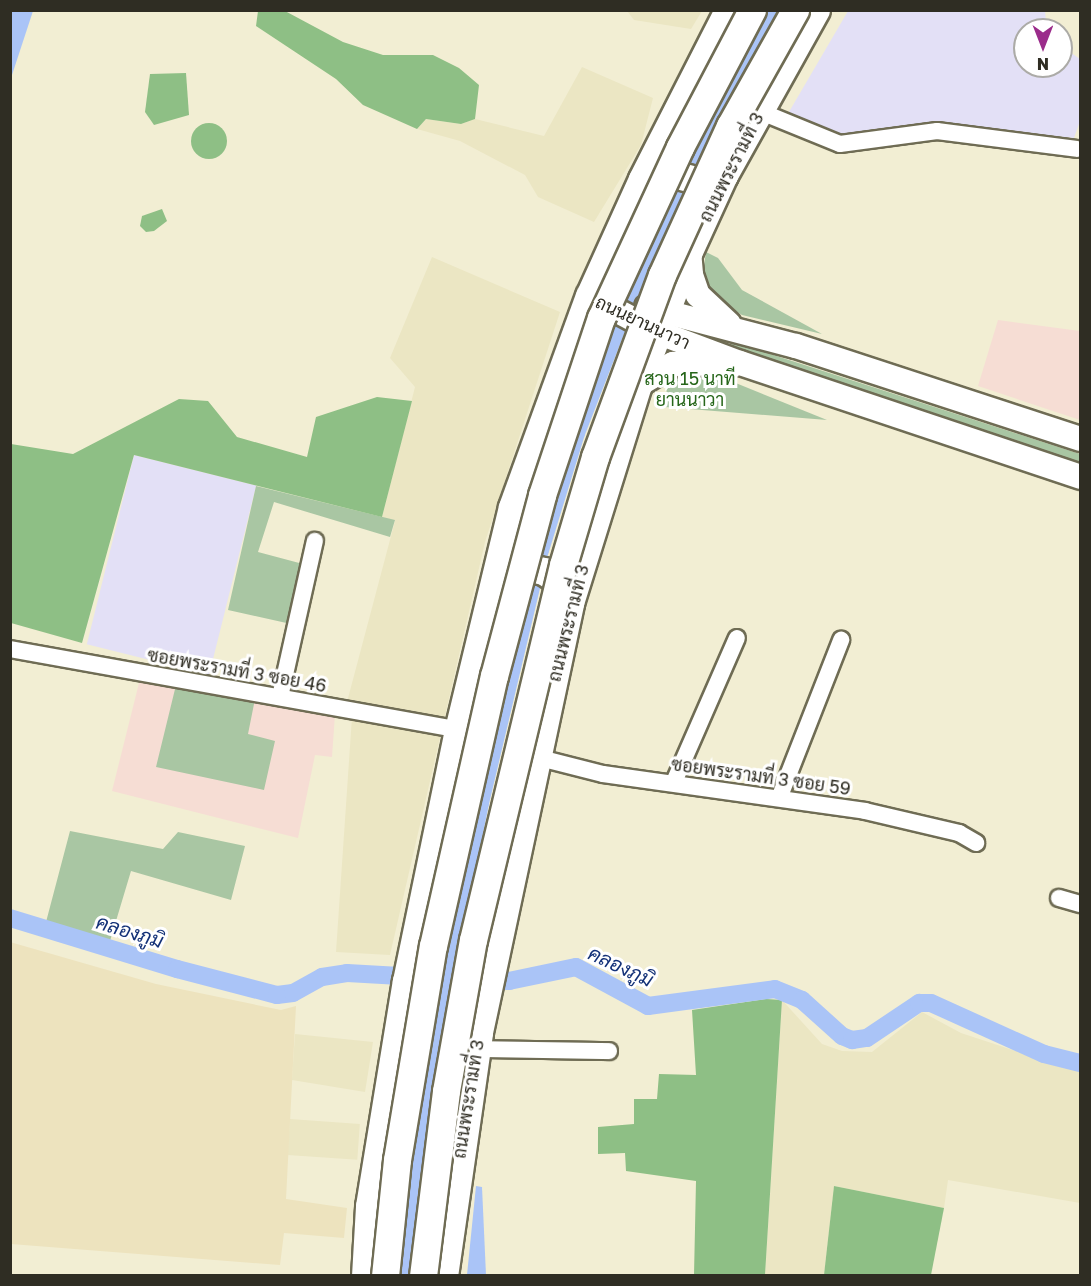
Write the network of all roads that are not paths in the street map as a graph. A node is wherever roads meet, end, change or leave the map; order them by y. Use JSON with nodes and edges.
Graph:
{"nodes":[{"id":1,"x":728,"y":10,"type":"edge"},
{"id":2,"x":752,"y":10,"type":"edge"},
{"id":3,"x":795,"y":10,"type":"edge"},
{"id":4,"x":816,"y":10,"type":"edge"},
{"id":5,"x":759,"y":111,"type":"junction"},
{"id":6,"x":659,"y":144,"type":"junction"},
{"id":7,"x":1077,"y":149,"type":"dead end"},
{"id":8,"x":724,"y":175,"type":"junction"},
{"id":9,"x":689,"y":251,"type":"junction"},
{"id":10,"x":604,"y":301,"type":"junction"},
{"id":11,"x":651,"y":317,"type":"junction"},
{"id":12,"x":737,"y":330,"type":"junction"},
{"id":13,"x":740,"y":363,"type":"junction"},
{"id":14,"x":638,"y":385,"type":"junction"},
{"id":15,"x":1080,"y":439,"type":"edge"},
{"id":16,"x":1080,"y":477,"type":"edge"},
{"id":17,"x":315,"y":542,"type":"dead end"},
{"id":18,"x":493,"y":576,"type":"junction"},
{"id":19,"x":570,"y":603,"type":"junction"},
{"id":20,"x":737,"y":638,"type":"dead end"},
{"id":21,"x":841,"y":640,"type":"dead end"},
{"id":22,"x":10,"y":649,"type":"edge"},
{"id":23,"x":280,"y":697,"type":"junction"},
{"id":24,"x":458,"y":730,"type":"junction"},
{"id":25,"x":536,"y":757,"type":"junction"},
{"id":26,"x":675,"y":782,"type":"junction"},
{"id":27,"x":780,"y":796,"type":"junction"},
{"id":28,"x":976,"y":843,"type":"dead end"},
{"id":29,"x":1059,"y":898,"type":"dead end"},
{"id":30,"x":1080,"y":904,"type":"edge"},
{"id":31,"x":477,"y":1049,"type":"junction"},
{"id":32,"x":609,"y":1051,"type":"dead end"},
{"id":33,"x":365,"y":1275,"type":"edge"},
{"id":34,"x":385,"y":1275,"type":"edge"},
{"id":35,"x":423,"y":1275,"type":"edge"},
{"id":36,"x":444,"y":1275,"type":"edge"}],
"edges":[{"from":1,"to":6,"type":"main road"},
{"from":2,"to":34,"type":"main road","bridge":true},
{"from":3,"to":35,"type":"main road","name":"ถนนพระรามที่ 3","bridge":true},
{"from":4,"to":5,"type":"main road","name":"ถนนพระรามที่ 3"},
{"from":5,"to":7,"type":"street"},
{"from":5,"to":8,"type":"main road","name":"ถนนพระรามที่ 3"},
{"from":6,"to":8,"type":"main road"},
{"from":6,"to":10,"type":"main road"},
{"from":8,"to":9,"type":"main road","name":"ถนนพระรามที่ 3"},
{"from":9,"to":11,"type":"main road","name":"ถนนพระรามที่ 3"},
{"from":9,"to":12,"type":"main road"},
{"from":10,"to":11,"type":"main road","name":"ถนนยานนาวา"},
{"from":10,"to":18,"type":"main road"},
{"from":11,"to":12,"type":"main road","name":"ถนนยานนาวา"},
{"from":11,"to":13,"type":"main road","name":"ถนนยานนาวา"},
{"from":11,"to":14,"type":"main road","name":"ถนนพระรามที่ 3"},
{"from":12,"to":15,"type":"main road","name":"ถนนยานนาวา"},
{"from":13,"to":14,"type":"main road"},
{"from":13,"to":16,"type":"main road","name":"ถนนยานนาวา"},
{"from":14,"to":19,"type":"main road","name":"ถนนพระรามที่ 3"},
{"from":17,"to":23,"type":"street"},
{"from":18,"to":19,"type":"main road"},
{"from":18,"to":24,"type":"main road"},
{"from":19,"to":25,"type":"main road","name":"ถนนพระรามที่ 3"},
{"from":20,"to":26,"type":"street"},
{"from":21,"to":27,"type":"street"},
{"from":22,"to":23,"type":"street","name":"ซอยพระรามที่ 3 ซอย 46"},
{"from":23,"to":24,"type":"street","name":"ซอยพระรามที่ 3 ซอย 46"},
{"from":24,"to":33,"type":"main road"},
{"from":25,"to":26,"type":"street","name":"ซอยพระรามที่ 3 ซอย 59"},
{"from":25,"to":31,"type":"main road","name":"ถนนพระรามที่ 3"},
{"from":26,"to":27,"type":"street","name":"ซอยพระรามที่ 3 ซอย 59"},
{"from":27,"to":28,"type":"street","name":"ซอยพระรามที่ 3 ซอย 59"},
{"from":29,"to":30,"type":"street"},
{"from":31,"to":32,"type":"street"},
{"from":31,"to":36,"type":"main road","name":"ถนนพระรามที่ 3"}]}
